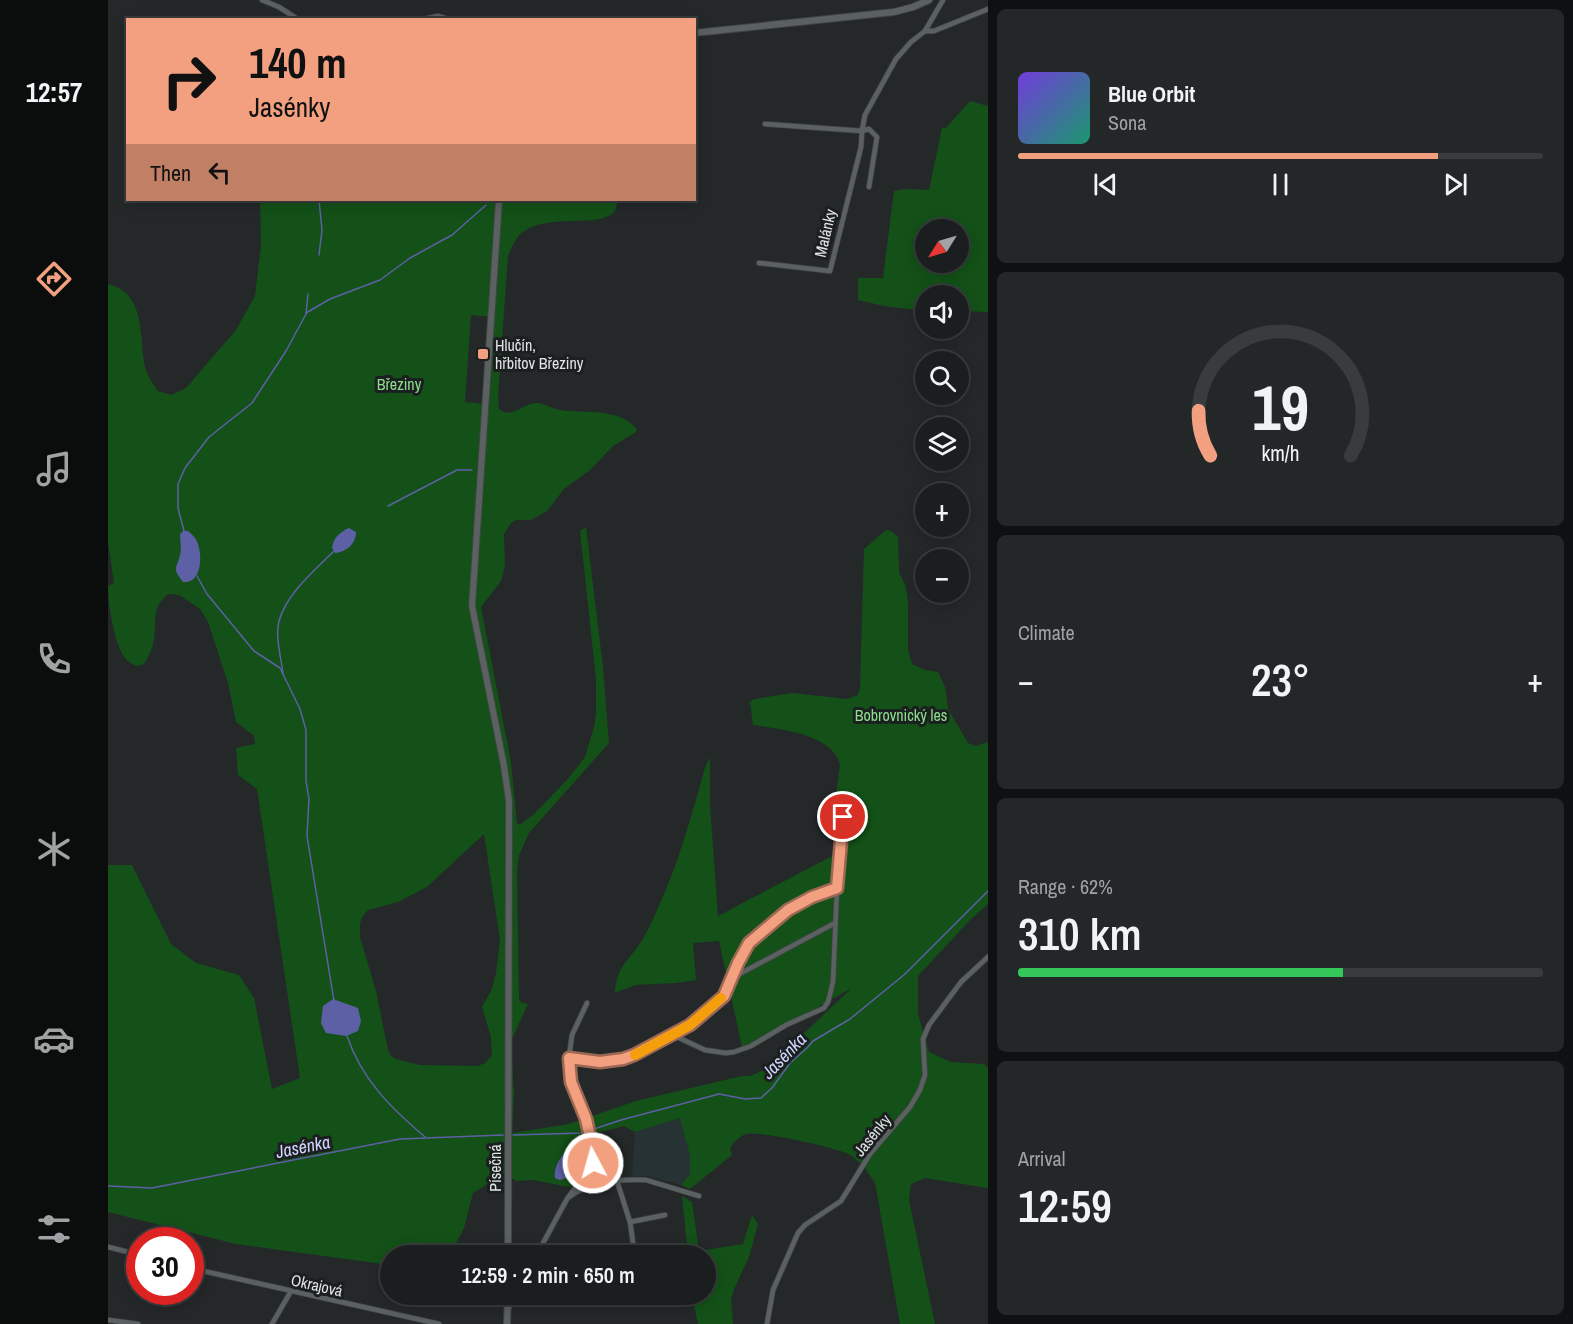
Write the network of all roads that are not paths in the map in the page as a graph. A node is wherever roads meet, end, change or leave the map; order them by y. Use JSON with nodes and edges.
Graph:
{"nodes":[{"id":1,"x":262,"y":0,"type":"edge"},
{"id":2,"x":929,"y":0,"type":"edge"},
{"id":3,"x":943,"y":0,"type":"edge"},
{"id":4,"x":988,"y":9,"type":"edge"},
{"id":5,"x":296,"y":18,"type":"edge"},
{"id":6,"x":429,"y":18,"type":"edge"},
{"id":7,"x":445,"y":18,"type":"edge"},
{"id":8,"x":925,"y":31,"type":"junction"},
{"id":9,"x":696,"y":33,"type":"edge"},
{"id":10,"x":765,"y":124,"type":"dead end"},
{"id":11,"x":862,"y":131,"type":"junction"},
{"id":12,"x":869,"y":187,"type":"dead end"},
{"id":13,"x":499,"y":201,"type":"edge"},
{"id":14,"x":759,"y":263,"type":"dead end"},
{"id":15,"x":843,"y":817,"type":"dead end"},
{"id":16,"x":837,"y":888,"type":"junction"},
{"id":17,"x":835,"y":923,"type":"junction"},
{"id":18,"x":988,"y":957,"type":"edge"},
{"id":19,"x":732,"y":978,"type":"junction"},
{"id":20,"x":587,"y":1003,"type":"dead end"},
{"id":21,"x":674,"y":1035,"type":"junction"},
{"id":22,"x":569,"y":1058,"type":"junction"},
{"id":23,"x":617,"y":1181,"type":"junction"},
{"id":24,"x":699,"y":1196,"type":"dead end"},
{"id":25,"x":567,"y":1199,"type":"junction"},
{"id":26,"x":665,"y":1215,"type":"dead end"},
{"id":27,"x":630,"y":1222,"type":"junction"},
{"id":28,"x":508,"y":1245,"type":"edge"},
{"id":29,"x":543,"y":1245,"type":"edge"},
{"id":30,"x":633,"y":1245,"type":"edge"},
{"id":31,"x":108,"y":1247,"type":"edge"},
{"id":32,"x":126,"y":1252,"type":"edge"},
{"id":33,"x":204,"y":1271,"type":"edge"},
{"id":34,"x":291,"y":1291,"type":"junction"},
{"id":35,"x":508,"y":1305,"type":"edge"},
{"id":36,"x":510,"y":1305,"type":"edge"},
{"id":37,"x":508,"y":1309,"type":"junction"},
{"id":38,"x":108,"y":1320,"type":"edge"},
{"id":39,"x":138,"y":1324,"type":"edge"},
{"id":40,"x":272,"y":1324,"type":"edge"},
{"id":41,"x":439,"y":1324,"type":"edge"},
{"id":42,"x":507,"y":1324,"type":"edge"},
{"id":43,"x":767,"y":1324,"type":"edge"}],
"edges":[{"from":1,"to":5,"type":"street"},
{"from":2,"to":9,"type":"street"},
{"from":3,"to":8,"type":"street","name":"Malánky"},
{"from":4,"to":8,"type":"street"},
{"from":6,"to":7,"type":"street"},
{"from":8,"to":11,"type":"street","name":"Malánky"},
{"from":10,"to":11,"type":"street"},
{"from":11,"to":12,"type":"street"},
{"from":11,"to":14,"type":"street","name":"Malánky"},
{"from":13,"to":28,"type":"street","name":"Písečná"},
{"from":15,"to":16,"type":"street"},
{"from":16,"to":17,"type":"street"},
{"from":16,"to":19,"type":"street"},
{"from":17,"to":19,"type":"street"},
{"from":17,"to":21,"type":"street"},
{"from":18,"to":43,"type":"street","name":"Jasénky"},
{"from":19,"to":21,"type":"street"},
{"from":20,"to":22,"type":"street"},
{"from":21,"to":22,"type":"street"},
{"from":22,"to":25,"type":"street"},
{"from":23,"to":24,"type":"street"},
{"from":23,"to":25,"type":"street"},
{"from":23,"to":27,"type":"street"},
{"from":25,"to":29,"type":"street"},
{"from":26,"to":27,"type":"street"},
{"from":27,"to":30,"type":"street"},
{"from":31,"to":32,"type":"street"},
{"from":33,"to":34,"type":"street","name":"Okrajová"},
{"from":34,"to":40,"type":"street"},
{"from":34,"to":41,"type":"street","name":"Okrajová"},
{"from":35,"to":37,"type":"street"},
{"from":36,"to":37,"type":"street"},
{"from":37,"to":42,"type":"street"},
{"from":38,"to":39,"type":"street"}]}
